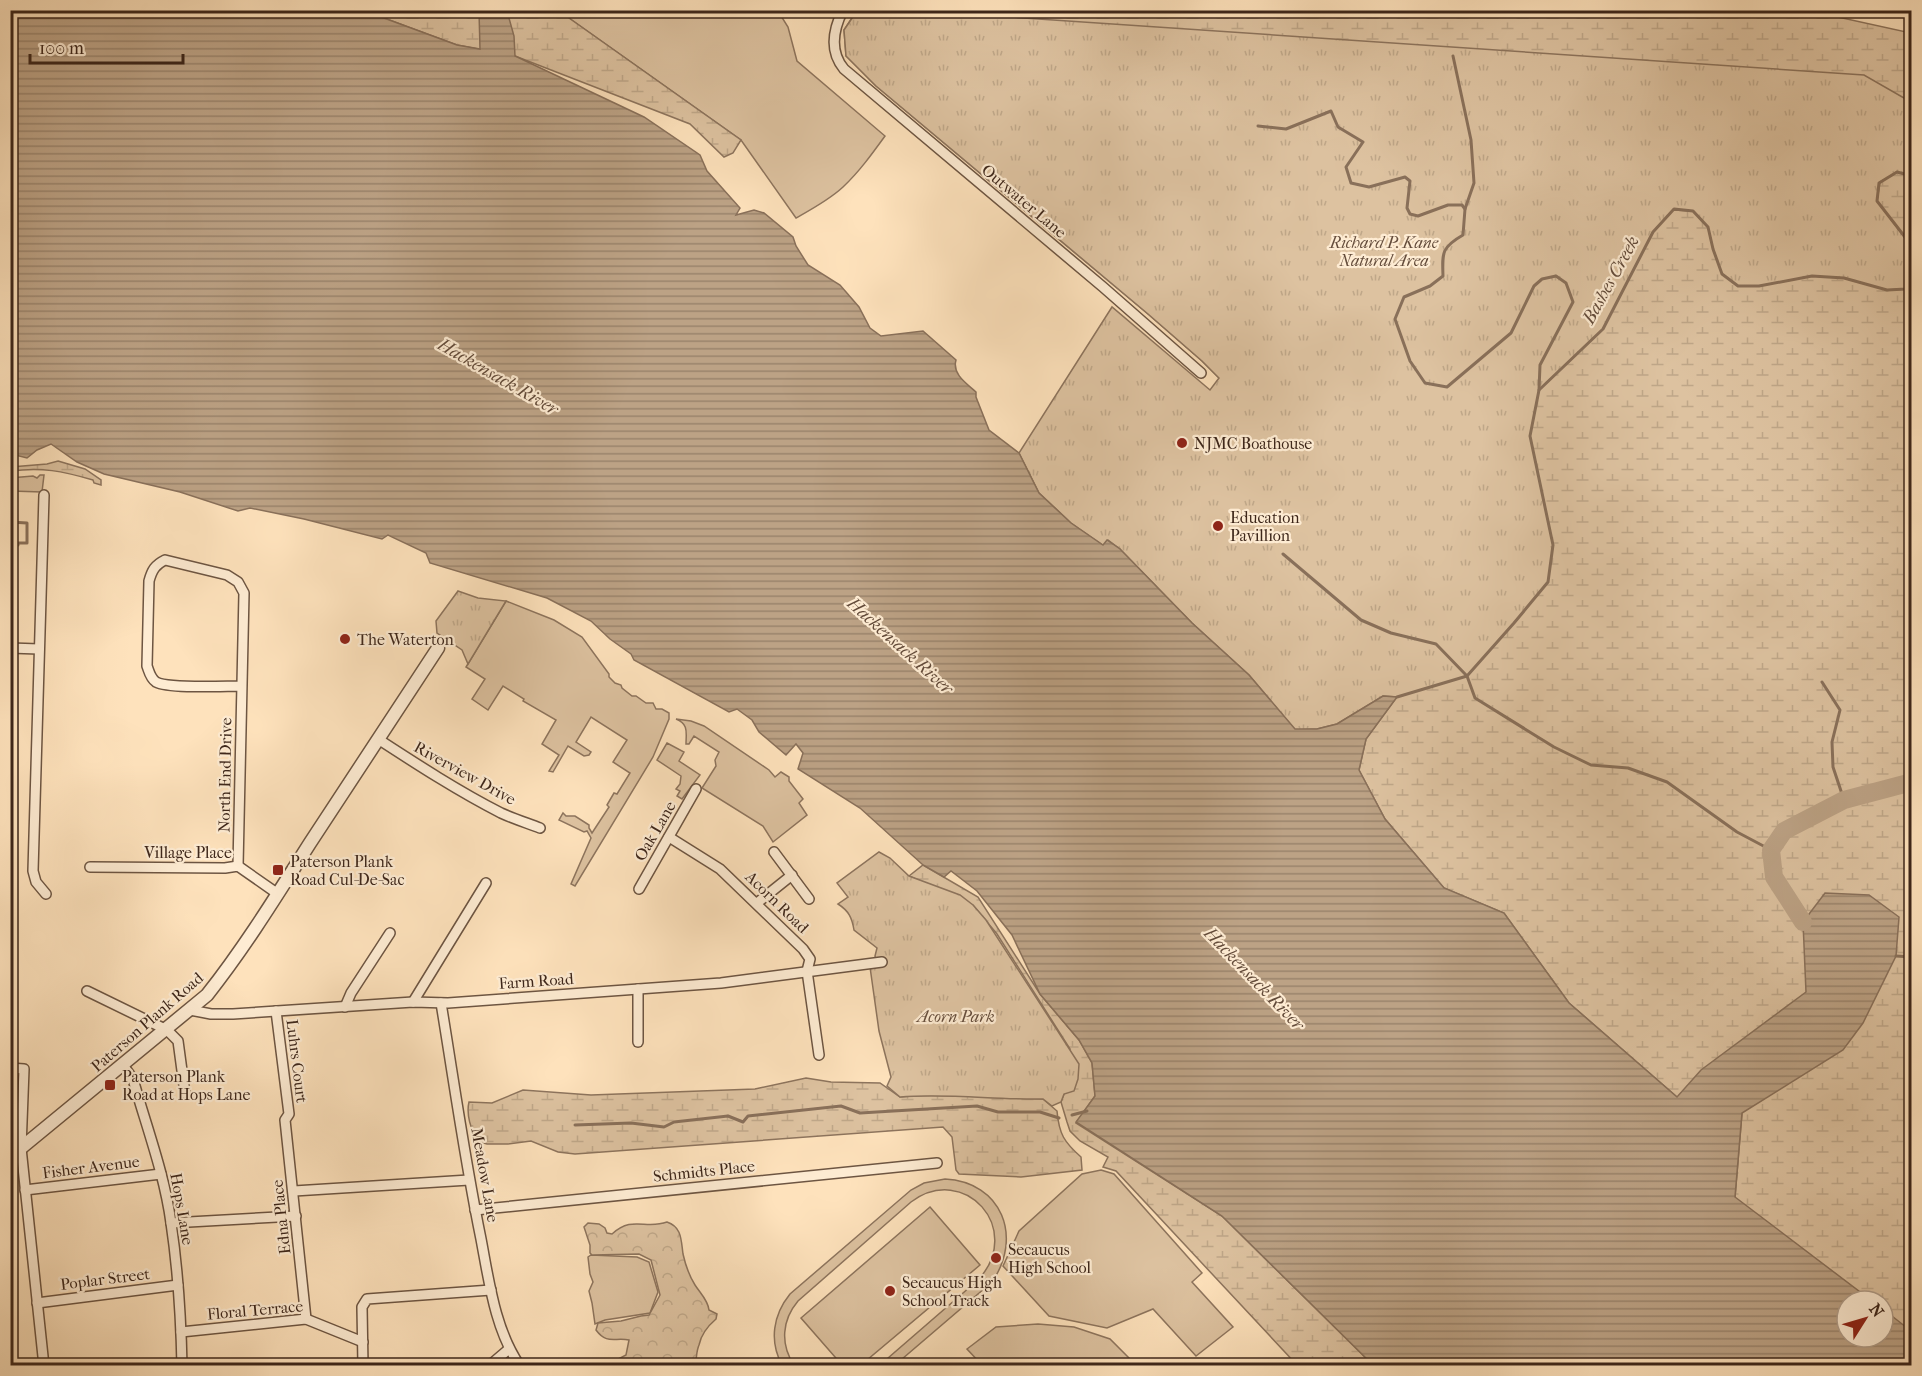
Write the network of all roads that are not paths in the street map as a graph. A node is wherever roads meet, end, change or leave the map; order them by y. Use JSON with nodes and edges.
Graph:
{"nodes":[{"id":1,"x":843,"y":10,"type":"edge"},
{"id":2,"x":1201,"y":373,"type":"dead end"},
{"id":3,"x":44,"y":495,"type":"dead end"},
{"id":4,"x":10,"y":648,"type":"edge"},
{"id":5,"x":438,"y":648,"type":"dead end"},
{"id":6,"x":39,"y":649,"type":"junction"},
{"id":7,"x":241,"y":686,"type":"junction"},
{"id":8,"x":378,"y":739,"type":"junction"},
{"id":9,"x":696,"y":789,"type":"dead end"},
{"id":10,"x":540,"y":828,"type":"dead end"},
{"id":11,"x":669,"y":837,"type":"junction"},
{"id":12,"x":774,"y":852,"type":"dead end"},
{"id":13,"x":238,"y":866,"type":"junction"},
{"id":14,"x":90,"y":867,"type":"dead end"},
{"id":15,"x":792,"y":875,"type":"junction"},
{"id":16,"x":486,"y":883,"type":"dead end"},
{"id":17,"x":639,"y":889,"type":"dead end"},
{"id":18,"x":46,"y":894,"type":"dead end"},
{"id":19,"x":278,"y":894,"type":"junction"},
{"id":20,"x":810,"y":899,"type":"dead end"},
{"id":21,"x":757,"y":903,"type":"junction"},
{"id":22,"x":390,"y":933,"type":"dead end"},
{"id":23,"x":882,"y":962,"type":"dead end"},
{"id":24,"x":807,"y":971,"type":"junction"},
{"id":25,"x":638,"y":989,"type":"junction"},
{"id":26,"x":87,"y":992,"type":"dead end"},
{"id":27,"x":413,"y":1002,"type":"junction"},
{"id":28,"x":441,"y":1003,"type":"junction"},
{"id":29,"x":345,"y":1007,"type":"junction"},
{"id":30,"x":190,"y":1010,"type":"junction"},
{"id":31,"x":276,"y":1011,"type":"junction"},
{"id":32,"x":167,"y":1030,"type":"junction"},
{"id":33,"x":638,"y":1042,"type":"dead end"},
{"id":34,"x":819,"y":1055,"type":"dead end"},
{"id":35,"x":123,"y":1065,"type":"junction"},
{"id":36,"x":10,"y":1068,"type":"edge"},
{"id":37,"x":185,"y":1093,"type":"dead end"},
{"id":38,"x":289,"y":1114,"type":"joint"},
{"id":39,"x":21,"y":1148,"type":"junction"},
{"id":40,"x":10,"y":1157,"type":"edge"},
{"id":41,"x":937,"y":1162,"type":"dead end"},
{"id":42,"x":161,"y":1174,"type":"junction"},
{"id":43,"x":469,"y":1180,"type":"junction"},
{"id":44,"x":26,"y":1190,"type":"junction"},
{"id":45,"x":294,"y":1191,"type":"junction"},
{"id":46,"x":475,"y":1210,"type":"junction"},
{"id":47,"x":296,"y":1216,"type":"junction"},
{"id":48,"x":171,"y":1222,"type":"junction"},
{"id":49,"x":178,"y":1285,"type":"junction"},
{"id":50,"x":491,"y":1290,"type":"junction"},
{"id":51,"x":37,"y":1303,"type":"junction"},
{"id":52,"x":306,"y":1319,"type":"junction"},
{"id":53,"x":181,"y":1332,"type":"junction"},
{"id":54,"x":363,"y":1342,"type":"junction"},
{"id":55,"x":509,"y":1349,"type":"junction"},
{"id":56,"x":44,"y":1365,"type":"edge"},
{"id":57,"x":182,"y":1365,"type":"edge"},
{"id":58,"x":363,"y":1365,"type":"edge"},
{"id":59,"x":489,"y":1365,"type":"edge"},
{"id":60,"x":520,"y":1365,"type":"edge"}],
"edges":[{"from":1,"to":2,"type":"street","name":"Outwater Lane"},
{"from":3,"to":6,"type":"street"},
{"from":4,"to":6,"type":"street"},
{"from":5,"to":8,"type":"street","name":"Paterson Plank Road"},
{"from":6,"to":18,"type":"street"},
{"from":7,"to":7,"type":"street","name":"North End Drive"},
{"from":7,"to":13,"type":"street","name":"North End Drive"},
{"from":8,"to":10,"type":"street","name":"Riverview Drive"},
{"from":8,"to":19,"type":"street","name":"Paterson Plank Road"},
{"from":9,"to":11,"type":"street","name":"Oak Lane"},
{"from":11,"to":17,"type":"street","name":"Oak Lane"},
{"from":11,"to":21,"type":"street","name":"Acorn Road"},
{"from":12,"to":15,"type":"street"},
{"from":13,"to":14,"type":"street","name":"Village Place"},
{"from":13,"to":19,"type":"street","name":"Village Place"},
{"from":15,"to":20,"type":"street"},
{"from":15,"to":21,"type":"street"},
{"from":16,"to":27,"type":"street"},
{"from":19,"to":30,"type":"street","name":"Paterson Plank Road"},
{"from":21,"to":24,"type":"street","name":"Acorn Road"},
{"from":22,"to":29,"type":"street"},
{"from":23,"to":24,"type":"street","name":"Farm Road"},
{"from":24,"to":25,"type":"street","name":"Farm Road"},
{"from":24,"to":34,"type":"street","name":"Acorn Road"},
{"from":25,"to":28,"type":"street","name":"Farm Road"},
{"from":25,"to":33,"type":"street"},
{"from":26,"to":32,"type":"street"},
{"from":27,"to":28,"type":"street","name":"Farm Road"},
{"from":27,"to":29,"type":"street","name":"Farm Road"},
{"from":28,"to":43,"type":"street","name":"Meadow Lane"},
{"from":29,"to":31,"type":"street","name":"Farm Road"},
{"from":30,"to":31,"type":"street","name":"Farm Road"},
{"from":30,"to":32,"type":"street","name":"Paterson Plank Road"},
{"from":31,"to":38,"type":"street","name":"Luhrs Court"},
{"from":32,"to":35,"type":"street","name":"Paterson Plank Road"},
{"from":32,"to":37,"type":"street"},
{"from":35,"to":39,"type":"street","name":"Paterson Plank Road"},
{"from":35,"to":42,"type":"street","name":"Hops Lane"},
{"from":36,"to":39,"type":"street"},
{"from":38,"to":45,"type":"street","name":"Edna Place"},
{"from":39,"to":40,"type":"street","name":"Paterson Plank Road"},
{"from":39,"to":44,"type":"street"},
{"from":41,"to":46,"type":"street","name":"Schmidts Place"},
{"from":42,"to":44,"type":"street","name":"Fisher Avenue"},
{"from":42,"to":48,"type":"street","name":"Hops Lane"},
{"from":43,"to":45,"type":"street"},
{"from":43,"to":46,"type":"street","name":"Meadow Lane"},
{"from":44,"to":51,"type":"street"},
{"from":45,"to":47,"type":"street","name":"Edna Place"},
{"from":46,"to":50,"type":"street","name":"Meadow Lane"},
{"from":47,"to":48,"type":"street"},
{"from":47,"to":52,"type":"street","name":"Edna Place"},
{"from":48,"to":49,"type":"street","name":"Hops Lane"},
{"from":49,"to":51,"type":"street","name":"Poplar Street"},
{"from":49,"to":53,"type":"street","name":"Hops Lane"},
{"from":50,"to":54,"type":"street"},
{"from":50,"to":55,"type":"street","name":"Meadow Lane"},
{"from":51,"to":56,"type":"street"},
{"from":52,"to":53,"type":"street","name":"Floral Terrace"},
{"from":52,"to":54,"type":"street","name":"Floral Terrace"},
{"from":53,"to":57,"type":"street","name":"Hops Lane"},
{"from":54,"to":58,"type":"street"},
{"from":55,"to":59,"type":"street"},
{"from":55,"to":60,"type":"street","name":"Meadow Lane"}]}
